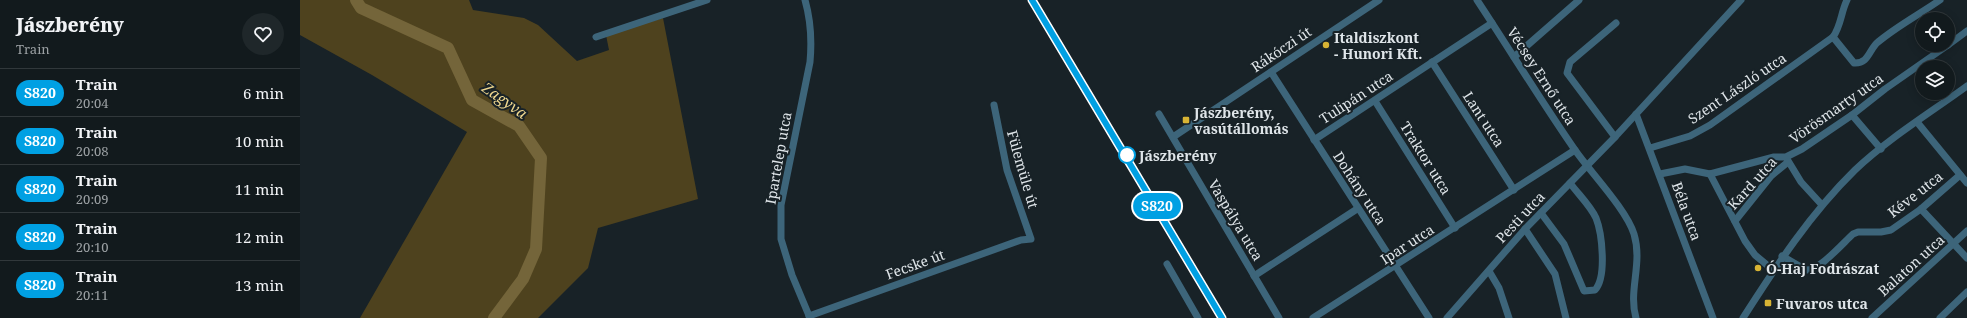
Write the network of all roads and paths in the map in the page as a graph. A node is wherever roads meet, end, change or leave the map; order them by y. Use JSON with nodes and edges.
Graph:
{"nodes":[{"id":1,"x":707,"y":0,"type":"edge"},
{"id":2,"x":805,"y":0,"type":"edge"},
{"id":3,"x":1379,"y":0,"type":"edge"},
{"id":4,"x":1477,"y":0,"type":"edge"},
{"id":5,"x":1579,"y":0,"type":"edge"},
{"id":6,"x":1741,"y":0,"type":"edge"},
{"id":7,"x":1847,"y":0,"type":"edge"},
{"id":8,"x":1940,"y":0,"type":"edge"},
{"id":9,"x":1492,"y":22,"type":"junction"},
{"id":10,"x":1616,"y":23,"type":"dead end"},
{"id":11,"x":1967,"y":31,"type":"edge"},
{"id":12,"x":596,"y":37,"type":"dead end"},
{"id":13,"x":1833,"y":37,"type":"junction"},
{"id":14,"x":1955,"y":40,"type":"edge"},
{"id":15,"x":1938,"y":52,"type":"edge"},
{"id":16,"x":1514,"y":57,"type":"junction"},
{"id":17,"x":1432,"y":62,"type":"junction"},
{"id":18,"x":1271,"y":72,"type":"junction"},
{"id":19,"x":1967,"y":86,"type":"edge"},
{"id":20,"x":1375,"y":102,"type":"junction"},
{"id":21,"x":994,"y":105,"type":"dead end"},
{"id":22,"x":1159,"y":114,"type":"dead end"},
{"id":23,"x":1636,"y":114,"type":"junction"},
{"id":24,"x":1852,"y":115,"type":"junction"},
{"id":25,"x":1917,"y":122,"type":"junction"},
{"id":26,"x":1173,"y":137,"type":"junction"},
{"id":27,"x":1615,"y":137,"type":"junction"},
{"id":28,"x":1314,"y":140,"type":"junction"},
{"id":29,"x":1650,"y":148,"type":"junction"},
{"id":30,"x":1881,"y":149,"type":"junction"},
{"id":31,"x":1575,"y":150,"type":"junction"},
{"id":32,"x":1787,"y":159,"type":"junction"},
{"id":33,"x":1587,"y":166,"type":"junction"},
{"id":34,"x":1660,"y":174,"type":"junction"},
{"id":35,"x":1710,"y":174,"type":"junction"},
{"id":36,"x":1960,"y":175,"type":"junction"},
{"id":37,"x":1570,"y":183,"type":"junction"},
{"id":38,"x":1967,"y":184,"type":"edge"},
{"id":39,"x":1514,"y":190,"type":"junction"},
{"id":40,"x":1822,"y":205,"type":"junction"},
{"id":41,"x":1357,"y":209,"type":"junction"},
{"id":42,"x":1921,"y":209,"type":"junction"},
{"id":43,"x":1541,"y":213,"type":"junction"},
{"id":44,"x":1735,"y":221,"type":"junction"},
{"id":45,"x":1455,"y":228,"type":"junction"},
{"id":46,"x":1525,"y":229,"type":"junction"},
{"id":47,"x":1967,"y":231,"type":"edge"},
{"id":48,"x":1031,"y":239,"type":"joint"},
{"id":49,"x":1955,"y":243,"type":"junction"},
{"id":50,"x":1782,"y":256,"type":"junction"},
{"id":51,"x":1967,"y":258,"type":"edge"},
{"id":52,"x":1167,"y":264,"type":"dead end"},
{"id":53,"x":1396,"y":266,"type":"junction"},
{"id":54,"x":1773,"y":270,"type":"junction"},
{"id":55,"x":1489,"y":271,"type":"junction"},
{"id":56,"x":1254,"y":276,"type":"junction"},
{"id":57,"x":1967,"y":292,"type":"edge"},
{"id":58,"x":809,"y":317,"type":"edge"},
{"id":59,"x":1198,"y":318,"type":"edge"},
{"id":60,"x":1279,"y":318,"type":"edge"},
{"id":61,"x":1313,"y":318,"type":"edge"},
{"id":62,"x":1429,"y":318,"type":"edge"},
{"id":63,"x":1447,"y":318,"type":"edge"},
{"id":64,"x":1509,"y":318,"type":"edge"},
{"id":65,"x":1566,"y":318,"type":"edge"},
{"id":66,"x":1636,"y":318,"type":"edge"},
{"id":67,"x":1713,"y":318,"type":"edge"},
{"id":68,"x":1743,"y":318,"type":"edge"},
{"id":69,"x":1872,"y":318,"type":"edge"},
{"id":70,"x":1940,"y":318,"type":"edge"}],
"edges":[{"from":1,"to":12,"type":"street"},
{"from":2,"to":58,"type":"street","name":"Ipartelep utca"},
{"from":3,"to":18,"type":"street","name":"Rákóczi út"},
{"from":4,"to":9,"type":"street","name":"Vécsey Ernő utca"},
{"from":5,"to":16,"type":"street"},
{"from":6,"to":23,"type":"street","name":"Pesti utca"},
{"from":7,"to":13,"type":"street"},
{"from":8,"to":13,"type":"street"},
{"from":9,"to":16,"type":"street","name":"Vécsey Ernő utca"},
{"from":9,"to":17,"type":"street","name":"Tulipán utca"},
{"from":10,"to":27,"type":"street"},
{"from":11,"to":14,"type":"street","name":"Vörösmarty utca"},
{"from":13,"to":29,"type":"street","name":"Szent László utca"},
{"from":15,"to":24,"type":"street","name":"Vörösmarty utca"},
{"from":16,"to":31,"type":"street","name":"Vécsey Ernő utca"},
{"from":17,"to":20,"type":"street","name":"Tulipán utca"},
{"from":17,"to":39,"type":"street","name":"Lant utca"},
{"from":18,"to":26,"type":"street","name":"Rákóczi út"},
{"from":18,"to":28,"type":"street","name":"Dohány utca"},
{"from":19,"to":25,"type":"street"},
{"from":20,"to":28,"type":"street","name":"Tulipán utca"},
{"from":20,"to":45,"type":"street","name":"Traktor utca"},
{"from":21,"to":48,"type":"street","name":"Fülemüle út"},
{"from":22,"to":26,"type":"street","name":"Vaspálya utca"},
{"from":23,"to":27,"type":"street","name":"Pesti utca"},
{"from":23,"to":29,"type":"street","name":"Béla utca"},
{"from":24,"to":30,"type":"street"},
{"from":24,"to":32,"type":"street","name":"Vörösmarty utca"},
{"from":25,"to":30,"type":"street"},
{"from":25,"to":36,"type":"street"},
{"from":26,"to":56,"type":"street","name":"Vaspálya utca"},
{"from":27,"to":33,"type":"street","name":"Pesti utca"},
{"from":28,"to":41,"type":"street","name":"Dohány utca"},
{"from":29,"to":34,"type":"street","name":"Béla utca"},
{"from":30,"to":40,"type":"street"},
{"from":31,"to":33,"type":"street","name":"Vécsey Ernő utca"},
{"from":31,"to":39,"type":"street","name":"Ipar utca"},
{"from":32,"to":35,"type":"street","name":"Vörösmarty utca"},
{"from":32,"to":40,"type":"street"},
{"from":32,"to":44,"type":"street","name":"Kard utca"},
{"from":33,"to":37,"type":"street","name":"Pesti utca"},
{"from":33,"to":66,"type":"street","name":"Vécsey Ernő utca"},
{"from":34,"to":35,"type":"street","name":"Vörösmarty utca"},
{"from":34,"to":67,"type":"street","name":"Béla utca"},
{"from":35,"to":44,"type":"street"},
{"from":36,"to":38,"type":"street"},
{"from":36,"to":42,"type":"street","name":"Kéve utca"},
{"from":37,"to":43,"type":"street","name":"Pesti utca"},
{"from":37,"to":43,"type":"street"},
{"from":39,"to":45,"type":"street","name":"Ipar utca"},
{"from":40,"to":50,"type":"street"},
{"from":41,"to":53,"type":"street","name":"Dohány utca"},
{"from":41,"to":56,"type":"street"},
{"from":42,"to":49,"type":"street"},
{"from":42,"to":50,"type":"street","name":"Kéve utca"},
{"from":43,"to":46,"type":"street","name":"Pesti utca"},
{"from":44,"to":54,"type":"street"},
{"from":45,"to":53,"type":"street","name":"Ipar utca"},
{"from":46,"to":55,"type":"street","name":"Pesti utca"},
{"from":46,"to":65,"type":"street"},
{"from":47,"to":49,"type":"street","name":"Balaton utca"},
{"from":48,"to":58,"type":"street","name":"Fecske út"},
{"from":49,"to":51,"type":"street"},
{"from":49,"to":69,"type":"street","name":"Balaton utca"},
{"from":50,"to":54,"type":"street"},
{"from":52,"to":59,"type":"street"},
{"from":53,"to":61,"type":"street","name":"Ipar utca"},
{"from":53,"to":62,"type":"street","name":"Dohány utca"},
{"from":54,"to":68,"type":"street"},
{"from":55,"to":63,"type":"street","name":"Pesti utca"},
{"from":55,"to":64,"type":"street"},
{"from":56,"to":60,"type":"street","name":"Vaspálya utca"},
{"from":57,"to":70,"type":"street"}]}
